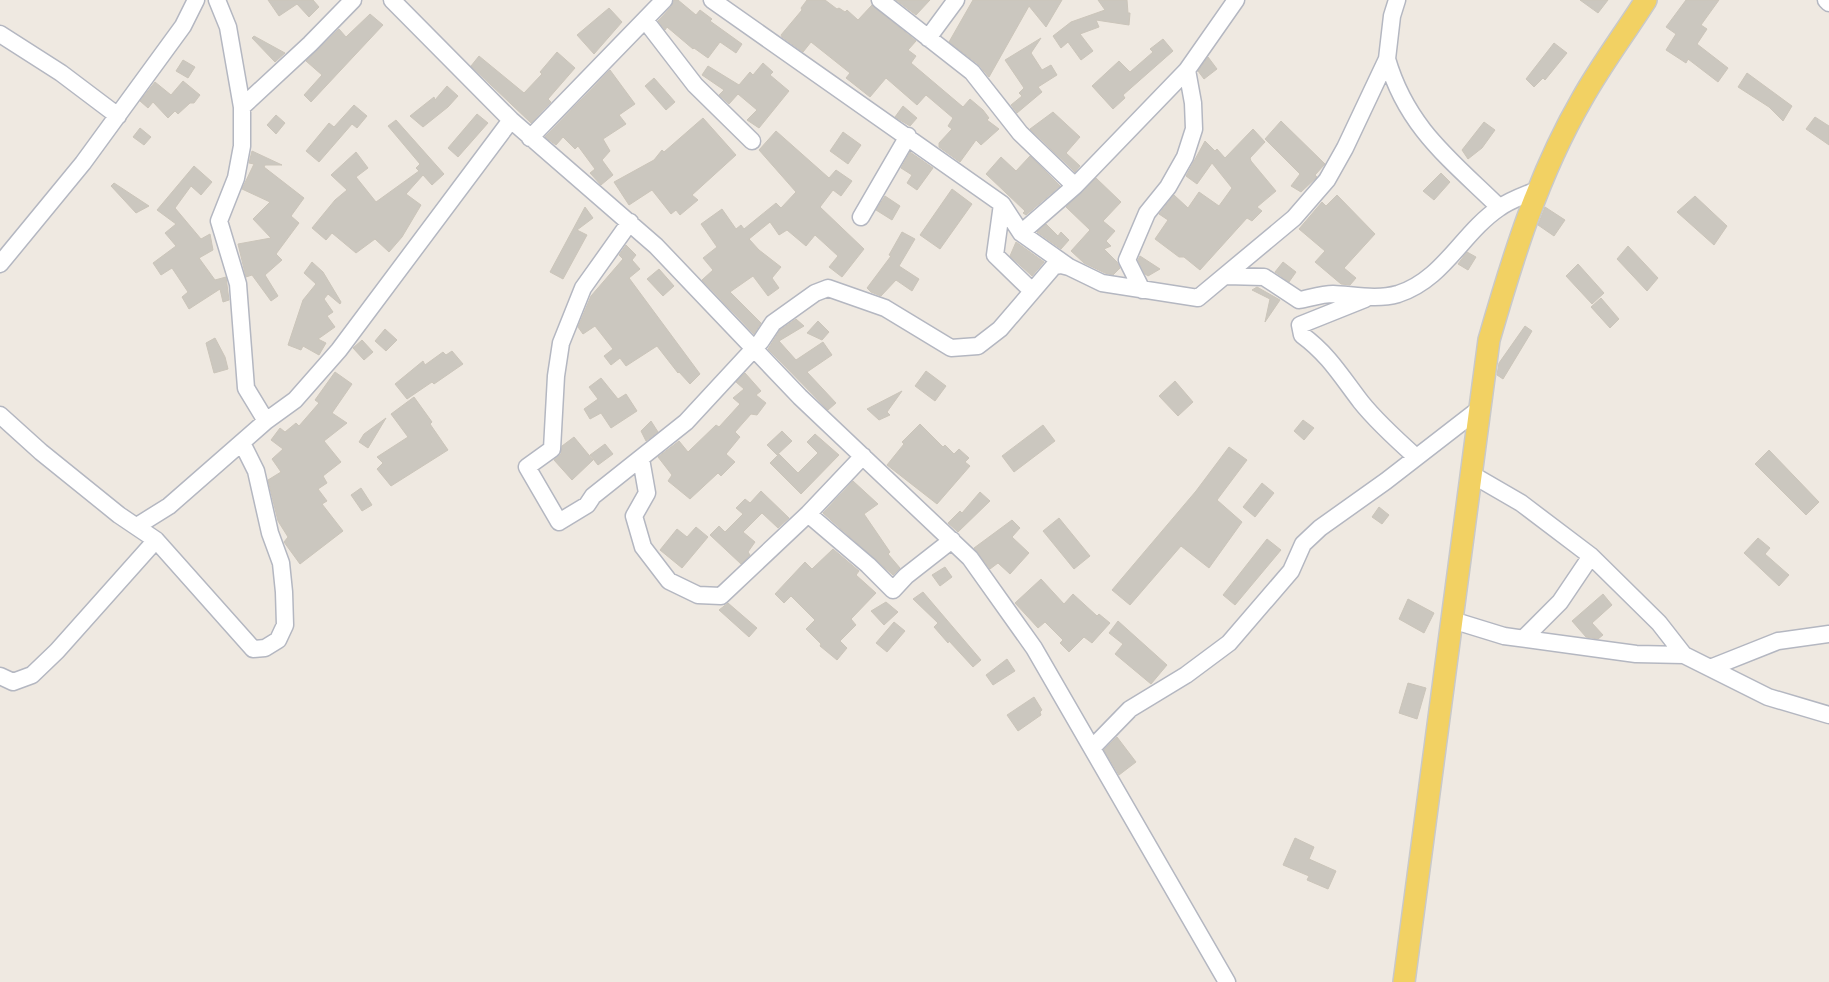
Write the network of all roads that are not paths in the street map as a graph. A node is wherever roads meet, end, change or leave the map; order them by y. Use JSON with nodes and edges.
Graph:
{"nodes":[{"id":1,"x":196,"y":0,"type":"edge"},
{"id":2,"x":217,"y":0,"type":"edge"},
{"id":3,"x":353,"y":0,"type":"edge"},
{"id":4,"x":392,"y":0,"type":"edge"},
{"id":5,"x":664,"y":0,"type":"edge"},
{"id":6,"x":712,"y":0,"type":"edge"},
{"id":7,"x":880,"y":0,"type":"edge"},
{"id":8,"x":956,"y":0,"type":"edge"},
{"id":9,"x":1236,"y":0,"type":"edge"},
{"id":10,"x":1398,"y":0,"type":"edge"},
{"id":11,"x":1646,"y":0,"type":"edge"},
{"id":12,"x":1826,"y":0,"type":"edge"},
{"id":13,"x":1829,"y":3,"type":"edge"},
{"id":14,"x":645,"y":20,"type":"junction"},
{"id":15,"x":0,"y":34,"type":"edge"},
{"id":16,"x":928,"y":38,"type":"junction"},
{"id":17,"x":1387,"y":59,"type":"junction"},
{"id":18,"x":1187,"y":70,"type":"junction"},
{"id":19,"x":242,"y":107,"type":"junction"},
{"id":20,"x":118,"y":116,"type":"junction"},
{"id":21,"x":511,"y":120,"type":"junction"},
{"id":22,"x":908,"y":136,"type":"junction"},
{"id":23,"x":530,"y":138,"type":"junction"},
{"id":24,"x":752,"y":141,"type":"dead end"},
{"id":25,"x":1075,"y":186,"type":"junction"},
{"id":26,"x":1537,"y":190,"type":"junction"},
{"id":27,"x":1002,"y":204,"type":"junction"},
{"id":28,"x":1499,"y":207,"type":"junction"},
{"id":29,"x":861,"y":217,"type":"dead end"},
{"id":30,"x":630,"y":222,"type":"junction"},
{"id":31,"x":1020,"y":233,"type":"junction"},
{"id":32,"x":0,"y":264,"type":"edge"},
{"id":33,"x":1069,"y":267,"type":"junction"},
{"id":34,"x":1226,"y":276,"type":"junction"},
{"id":35,"x":1142,"y":290,"type":"junction"},
{"id":36,"x":1032,"y":291,"type":"junction"},
{"id":37,"x":1370,"y":297,"type":"junction"},
{"id":38,"x":753,"y":348,"type":"junction"},
{"id":39,"x":1479,"y":409,"type":"junction"},
{"id":40,"x":0,"y":415,"type":"edge"},
{"id":41,"x":266,"y":421,"type":"junction"},
{"id":42,"x":242,"y":443,"type":"junction"},
{"id":43,"x":863,"y":456,"type":"junction"},
{"id":44,"x":1416,"y":457,"type":"junction"},
{"id":45,"x":641,"y":459,"type":"junction"},
{"id":46,"x":1471,"y":474,"type":"junction"},
{"id":47,"x":808,"y":514,"type":"junction"},
{"id":48,"x":137,"y":526,"type":"junction"},
{"id":49,"x":156,"y":540,"type":"junction"},
{"id":50,"x":952,"y":540,"type":"junction"},
{"id":51,"x":1591,"y":556,"type":"junction"},
{"id":52,"x":1452,"y":620,"type":"junction"},
{"id":53,"x":1829,"y":634,"type":"edge"},
{"id":54,"x":1524,"y":638,"type":"junction"},
{"id":55,"x":1684,"y":655,"type":"junction"},
{"id":56,"x":1710,"y":668,"type":"junction"},
{"id":57,"x":0,"y":676,"type":"edge"},
{"id":58,"x":1829,"y":715,"type":"edge"},
{"id":59,"x":1092,"y":748,"type":"junction"},
{"id":60,"x":1227,"y":982,"type":"edge"},
{"id":61,"x":1404,"y":982,"type":"edge"}],
"edges":[{"from":1,"to":20,"type":"street"},
{"from":2,"to":19,"type":"street"},
{"from":3,"to":19,"type":"street"},
{"from":4,"to":21,"type":"street"},
{"from":5,"to":14,"type":"street"},
{"from":6,"to":22,"type":"street"},
{"from":7,"to":16,"type":"street"},
{"from":8,"to":16,"type":"street"},
{"from":9,"to":18,"type":"street"},
{"from":10,"to":17,"type":"street"},
{"from":11,"to":26,"type":"main road"},
{"from":12,"to":13,"type":"street"},
{"from":14,"to":23,"type":"street"},
{"from":14,"to":24,"type":"street"},
{"from":15,"to":20,"type":"street"},
{"from":16,"to":25,"type":"street"},
{"from":17,"to":28,"type":"street"},
{"from":17,"to":34,"type":"street"},
{"from":18,"to":25,"type":"street"},
{"from":18,"to":35,"type":"street"},
{"from":19,"to":41,"type":"street"},
{"from":20,"to":32,"type":"street"},
{"from":21,"to":23,"type":"street"},
{"from":21,"to":41,"type":"street"},
{"from":22,"to":27,"type":"street"},
{"from":22,"to":29,"type":"street"},
{"from":23,"to":30,"type":"street"},
{"from":25,"to":31,"type":"street"},
{"from":26,"to":28,"type":"street"},
{"from":26,"to":39,"type":"main road"},
{"from":27,"to":31,"type":"street"},
{"from":27,"to":36,"type":"street"},
{"from":28,"to":37,"type":"street"},
{"from":30,"to":38,"type":"street"},
{"from":30,"to":45,"type":"street"},
{"from":31,"to":33,"type":"street"},
{"from":33,"to":35,"type":"street"},
{"from":33,"to":36,"type":"street"},
{"from":34,"to":35,"type":"street"},
{"from":34,"to":37,"type":"street"},
{"from":36,"to":38,"type":"street"},
{"from":37,"to":44,"type":"street"},
{"from":38,"to":43,"type":"street"},
{"from":38,"to":45,"type":"street"},
{"from":39,"to":44,"type":"street"},
{"from":39,"to":46,"type":"main road"},
{"from":40,"to":48,"type":"street"},
{"from":41,"to":42,"type":"street"},
{"from":42,"to":48,"type":"street"},
{"from":42,"to":49,"type":"street"},
{"from":43,"to":47,"type":"street"},
{"from":43,"to":50,"type":"street"},
{"from":44,"to":59,"type":"street"},
{"from":45,"to":47,"type":"street"},
{"from":46,"to":51,"type":"street"},
{"from":46,"to":52,"type":"main road"},
{"from":47,"to":50,"type":"street"},
{"from":48,"to":49,"type":"street"},
{"from":49,"to":57,"type":"street"},
{"from":50,"to":59,"type":"street"},
{"from":51,"to":54,"type":"street"},
{"from":51,"to":55,"type":"street"},
{"from":52,"to":54,"type":"street"},
{"from":52,"to":61,"type":"main road"},
{"from":53,"to":56,"type":"street"},
{"from":54,"to":55,"type":"street"},
{"from":55,"to":56,"type":"street"},
{"from":56,"to":58,"type":"street"},
{"from":59,"to":60,"type":"street"}]}
